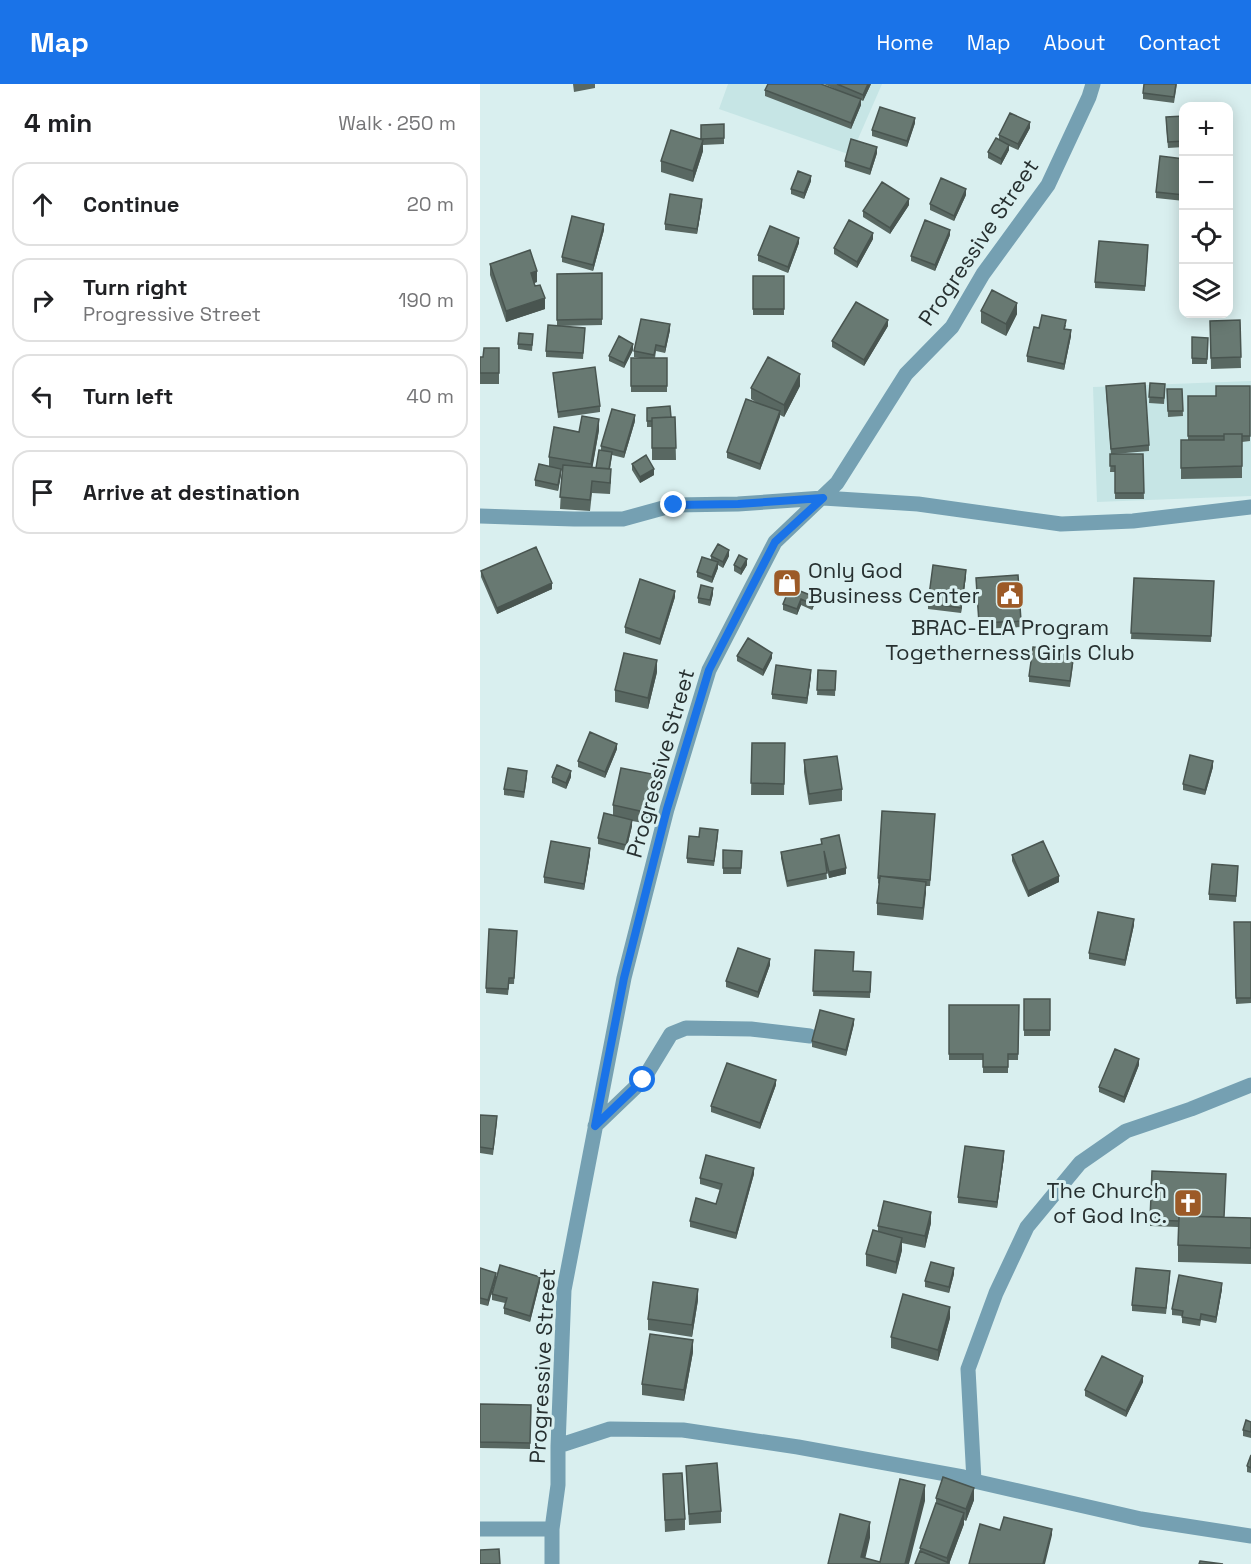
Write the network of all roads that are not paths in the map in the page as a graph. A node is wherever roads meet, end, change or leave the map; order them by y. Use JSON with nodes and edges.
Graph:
{"nodes":[{"id":1,"x":1093,"y":84,"type":"edge"},
{"id":2,"x":823,"y":498,"type":"junction"},
{"id":3,"x":1251,"y":507,"type":"edge"},
{"id":4,"x":480,"y":516,"type":"edge"},
{"id":5,"x":810,"y":1036,"type":"dead end"},
{"id":6,"x":1251,"y":1085,"type":"edge"},
{"id":7,"x":595,"y":1126,"type":"junction"},
{"id":8,"x":558,"y":1446,"type":"junction"},
{"id":9,"x":974,"y":1480,"type":"junction"},
{"id":10,"x":480,"y":1529,"type":"edge"},
{"id":11,"x":552,"y":1529,"type":"junction"},
{"id":12,"x":1251,"y":1536,"type":"edge"},
{"id":13,"x":552,"y":1564,"type":"edge"}],
"edges":[{"from":1,"to":2,"type":"street","name":"Progressive Street"},
{"from":2,"to":3,"type":"street"},
{"from":2,"to":4,"type":"street"},
{"from":2,"to":7,"type":"street","name":"Progressive Street"},
{"from":5,"to":7,"type":"street"},
{"from":6,"to":9,"type":"street"},
{"from":7,"to":8,"type":"street","name":"Progressive Street"},
{"from":8,"to":9,"type":"street"},
{"from":8,"to":11,"type":"street","name":"Progressive Street"},
{"from":9,"to":12,"type":"street"},
{"from":10,"to":11,"type":"street"},
{"from":11,"to":13,"type":"street","name":"Progressive Street"}]}
